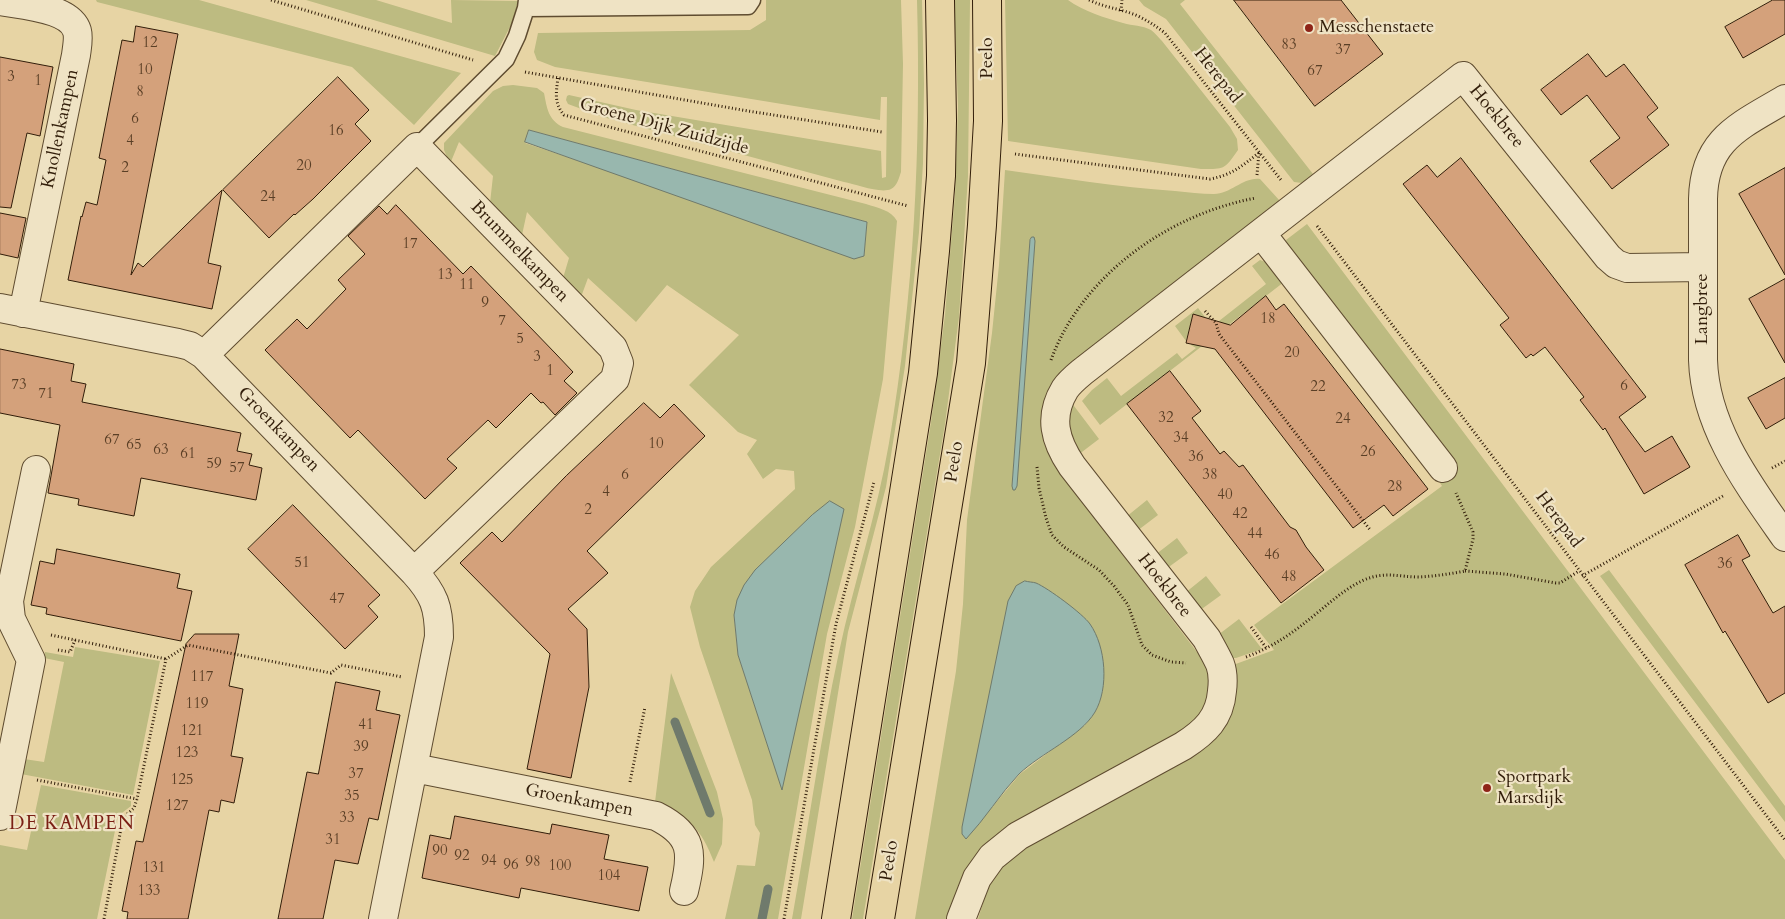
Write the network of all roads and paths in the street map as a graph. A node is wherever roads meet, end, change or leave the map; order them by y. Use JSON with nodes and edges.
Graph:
{"nodes":[{"id":1,"x":0,"y":0,"type":"edge"},
{"id":2,"x":271,"y":0,"type":"edge"},
{"id":3,"x":752,"y":0,"type":"edge"},
{"id":4,"x":940,"y":0,"type":"edge"},
{"id":5,"x":987,"y":0,"type":"edge"},
{"id":6,"x":1089,"y":0,"type":"edge"},
{"id":7,"x":1122,"y":0,"type":"edge"},
{"id":8,"x":526,"y":4,"type":"edge"},
{"id":9,"x":1121,"y":11,"type":"junction"},
{"id":10,"x":498,"y":67,"type":"junction"},
{"id":11,"x":1785,"y":99,"type":"edge"},
{"id":12,"x":882,"y":132,"type":"dead end"},
{"id":13,"x":417,"y":147,"type":"junction"},
{"id":14,"x":1260,"y":152,"type":"junction"},
{"id":15,"x":1009,"y":153,"type":"dead end"},
{"id":16,"x":1257,"y":175,"type":"dead end"},
{"id":17,"x":908,"y":206,"type":"dead end"},
{"id":18,"x":1307,"y":214,"type":"junction"},
{"id":19,"x":1261,"y":233,"type":"junction"},
{"id":20,"x":1703,"y":268,"type":"junction"},
{"id":21,"x":1188,"y":289,"type":"junction"},
{"id":22,"x":12,"y":310,"type":"edge"},
{"id":23,"x":204,"y":355,"type":"junction"},
{"id":24,"x":1049,"y":365,"type":"dead end"},
{"id":25,"x":1037,"y":464,"type":"dead end"},
{"id":26,"x":1443,"y":468,"type":"joint"},
{"id":27,"x":36,"y":470,"type":"dead end"},
{"id":28,"x":875,"y":478,"type":"dead end"},
{"id":29,"x":1747,"y":482,"type":"junction"},
{"id":30,"x":1371,"y":530,"type":"dead end"},
{"id":31,"x":1785,"y":537,"type":"edge"},
{"id":32,"x":1465,"y":571,"type":"junction"},
{"id":33,"x":1579,"y":571,"type":"junction"},
{"id":34,"x":414,"y":572,"type":"junction"},
{"id":35,"x":1582,"y":576,"type":"junction"},
{"id":36,"x":1251,"y":627,"type":"dead end"},
{"id":37,"x":46,"y":634,"type":"dead end"},
{"id":38,"x":1267,"y":649,"type":"junction"},
{"id":39,"x":166,"y":658,"type":"junction"},
{"id":40,"x":1220,"y":664,"type":"junction"},
{"id":41,"x":431,"y":682,"type":"junction"},
{"id":42,"x":645,"y":707,"type":"dead end"},
{"id":43,"x":414,"y":768,"type":"junction"},
{"id":44,"x":8,"y":774,"type":"junction"},
{"id":45,"x":137,"y":800,"type":"junction"},
{"id":46,"x":624,"y":810,"type":"junction"},
{"id":47,"x":0,"y":816,"type":"edge"},
{"id":48,"x":1785,"y":840,"type":"edge"},
{"id":49,"x":844,"y":866,"type":"junction"},
{"id":50,"x":888,"y":872,"type":"junction"},
{"id":51,"x":684,"y":891,"type":"dead end"},
{"id":52,"x":104,"y":919,"type":"edge"},
{"id":53,"x":383,"y":919,"type":"edge"},
{"id":54,"x":784,"y":919,"type":"edge"},
{"id":55,"x":820,"y":919,"type":"edge"},
{"id":56,"x":836,"y":919,"type":"edge"},
{"id":57,"x":880,"y":919,"type":"edge"},
{"id":58,"x":895,"y":919,"type":"edge"},
{"id":59,"x":961,"y":919,"type":"edge"}],
"edges":[{"from":1,"to":22,"type":"street","name":"Knollenkampen"},
{"from":2,"to":10,"type":"path"},
{"from":3,"to":8,"type":"lane"},
{"from":4,"to":49,"type":"main road"},
{"from":5,"to":50,"type":"main road","name":"Peelo"},
{"from":6,"to":9,"type":"path","name":"Herepad"},
{"from":7,"to":9,"type":"path"},
{"from":8,"to":10,"type":"lane"},
{"from":9,"to":14,"type":"path","name":"Herepad"},
{"from":10,"to":13,"type":"lane"},
{"from":11,"to":20,"type":"street","name":"Langbree"},
{"from":12,"to":17,"type":"path","name":"Groene Dijk Zuidzijde"},
{"from":13,"to":23,"type":"street"},
{"from":13,"to":34,"type":"street","name":"Brummelkampen"},
{"from":14,"to":15,"type":"path"},
{"from":14,"to":16,"type":"path"},
{"from":14,"to":18,"type":"path","name":"Herepad"},
{"from":18,"to":19,"type":"street","name":"Hoekbree"},
{"from":18,"to":20,"type":"street","name":"Hoekbree"},
{"from":18,"to":24,"type":"path"},
{"from":18,"to":33,"type":"path","name":"Herepad"},
{"from":19,"to":21,"type":"street","name":"Hoekbree"},
{"from":19,"to":26,"type":"street"},
{"from":20,"to":29,"type":"street","name":"Langbree"},
{"from":21,"to":30,"type":"path"},
{"from":21,"to":40,"type":"street","name":"Hoekbree"},
{"from":22,"to":23,"type":"street","name":"Groenkampen"},
{"from":23,"to":34,"type":"street","name":"Groenkampen"},
{"from":25,"to":40,"type":"path"},
{"from":26,"to":32,"type":"path"},
{"from":27,"to":44,"type":"street"},
{"from":28,"to":54,"type":"path"},
{"from":29,"to":31,"type":"street","name":"Langbree"},
{"from":29,"to":35,"type":"path"},
{"from":32,"to":33,"type":"path"},
{"from":32,"to":38,"type":"path"},
{"from":33,"to":35,"type":"path","name":"Herepad"},
{"from":34,"to":41,"type":"street","name":"Groenkampen"},
{"from":35,"to":48,"type":"path","name":"Herepad"},
{"from":36,"to":38,"type":"path"},
{"from":37,"to":39,"type":"path"},
{"from":38,"to":40,"type":"path"},
{"from":39,"to":41,"type":"path"},
{"from":39,"to":45,"type":"path"},
{"from":40,"to":59,"type":"street","name":"Hoekbree"},
{"from":41,"to":43,"type":"street","name":"Groenkampen"},
{"from":42,"to":46,"type":"path"},
{"from":43,"to":46,"type":"street","name":"Groenkampen"},
{"from":43,"to":53,"type":"street","name":"Groenkampen"},
{"from":44,"to":45,"type":"path"},
{"from":44,"to":47,"type":"street"},
{"from":45,"to":52,"type":"path"},
{"from":46,"to":51,"type":"street","name":"Groenkampen"},
{"from":49,"to":55,"type":"main road"},
{"from":49,"to":56,"type":"main road"},
{"from":50,"to":57,"type":"main road","name":"Peelo"},
{"from":50,"to":58,"type":"main road"}]}
